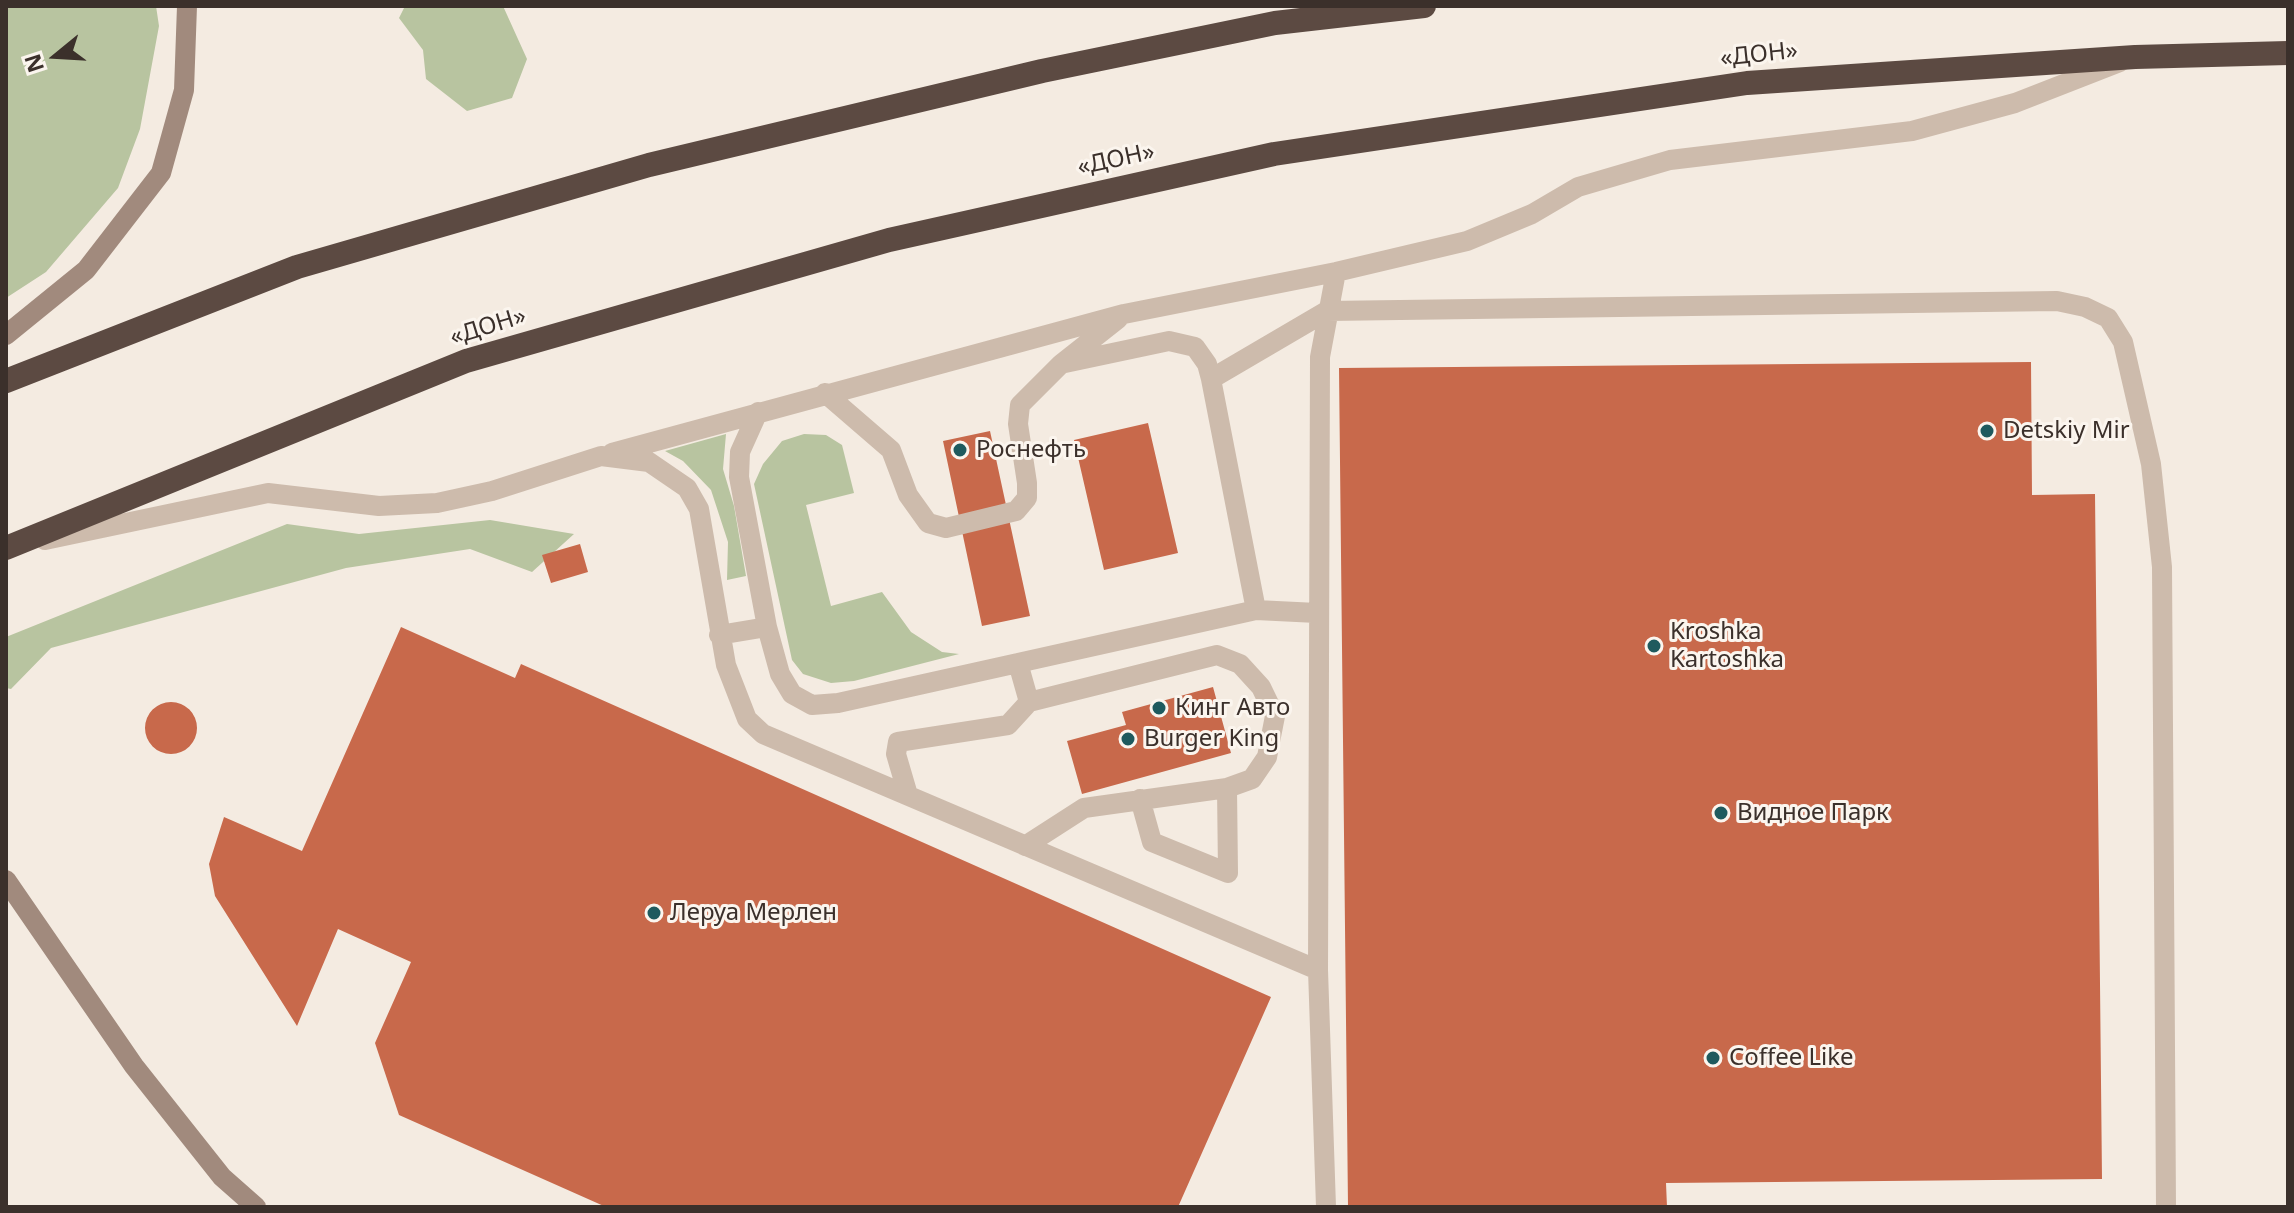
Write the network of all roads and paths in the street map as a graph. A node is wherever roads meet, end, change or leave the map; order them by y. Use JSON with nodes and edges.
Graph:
{"nodes":[{"id":1,"x":187,"y":6,"type":"edge"},
{"id":2,"x":1424,"y":6,"type":"edge"},
{"id":3,"x":2288,"y":53,"type":"edge"},
{"id":4,"x":2135,"y":57,"type":"junction"},
{"id":5,"x":1336,"y":272,"type":"junction"},
{"id":6,"x":1327,"y":311,"type":"junction"},
{"id":7,"x":1124,"y":314,"type":"junction"},
{"id":8,"x":6,"y":335,"type":"edge"},
{"id":9,"x":1061,"y":364,"type":"junction"},
{"id":10,"x":1211,"y":379,"type":"junction"},
{"id":11,"x":6,"y":381,"type":"edge"},
{"id":12,"x":825,"y":393,"type":"junction"},
{"id":13,"x":758,"y":412,"type":"junction"},
{"id":14,"x":601,"y":456,"type":"junction"},
{"id":15,"x":6,"y":548,"type":"edge"},
{"id":16,"x":1256,"y":610,"type":"junction"},
{"id":17,"x":1317,"y":613,"type":"junction"},
{"id":18,"x":767,"y":627,"type":"junction"},
{"id":19,"x":719,"y":635,"type":"junction"},
{"id":20,"x":1018,"y":663,"type":"junction"},
{"id":21,"x":1029,"y":702,"type":"junction"},
{"id":22,"x":1227,"y":788,"type":"junction"},
{"id":23,"x":908,"y":795,"type":"junction"},
{"id":24,"x":1140,"y":799,"type":"junction"},
{"id":25,"x":1025,"y":846,"type":"junction"},
{"id":26,"x":6,"y":880,"type":"edge"},
{"id":27,"x":1318,"y":970,"type":"junction"},
{"id":28,"x":256,"y":1207,"type":"edge"},
{"id":29,"x":1326,"y":1207,"type":"edge"},
{"id":30,"x":2166,"y":1207,"type":"edge"}],
"edges":[{"from":1,"to":8,"type":"main road"},
{"from":2,"to":11,"type":"highway"},
{"from":3,"to":4,"type":"highway","name":"«ДОН»"},
{"from":4,"to":5,"type":"lane"},
{"from":4,"to":15,"type":"highway","name":"«ДОН»"},
{"from":5,"to":6,"type":"lane"},
{"from":5,"to":7,"type":"lane"},
{"from":6,"to":10,"type":"lane"},
{"from":6,"to":17,"type":"lane"},
{"from":6,"to":30,"type":"lane"},
{"from":7,"to":9,"type":"lane"},
{"from":7,"to":12,"type":"lane"},
{"from":9,"to":10,"type":"lane"},
{"from":9,"to":12,"type":"lane"},
{"from":10,"to":16,"type":"lane"},
{"from":12,"to":13,"type":"lane"},
{"from":13,"to":14,"type":"lane"},
{"from":13,"to":18,"type":"lane"},
{"from":14,"to":15,"type":"lane"},
{"from":14,"to":19,"type":"lane"},
{"from":16,"to":17,"type":"lane"},
{"from":16,"to":20,"type":"lane"},
{"from":17,"to":27,"type":"lane"},
{"from":18,"to":19,"type":"lane"},
{"from":18,"to":20,"type":"lane"},
{"from":19,"to":23,"type":"lane"},
{"from":20,"to":21,"type":"lane"},
{"from":21,"to":22,"type":"lane"},
{"from":21,"to":23,"type":"lane"},
{"from":22,"to":24,"type":"lane"},
{"from":22,"to":24,"type":"lane"},
{"from":23,"to":25,"type":"lane"},
{"from":24,"to":25,"type":"lane"},
{"from":25,"to":27,"type":"lane"},
{"from":26,"to":28,"type":"main road"},
{"from":27,"to":29,"type":"lane"}]}
